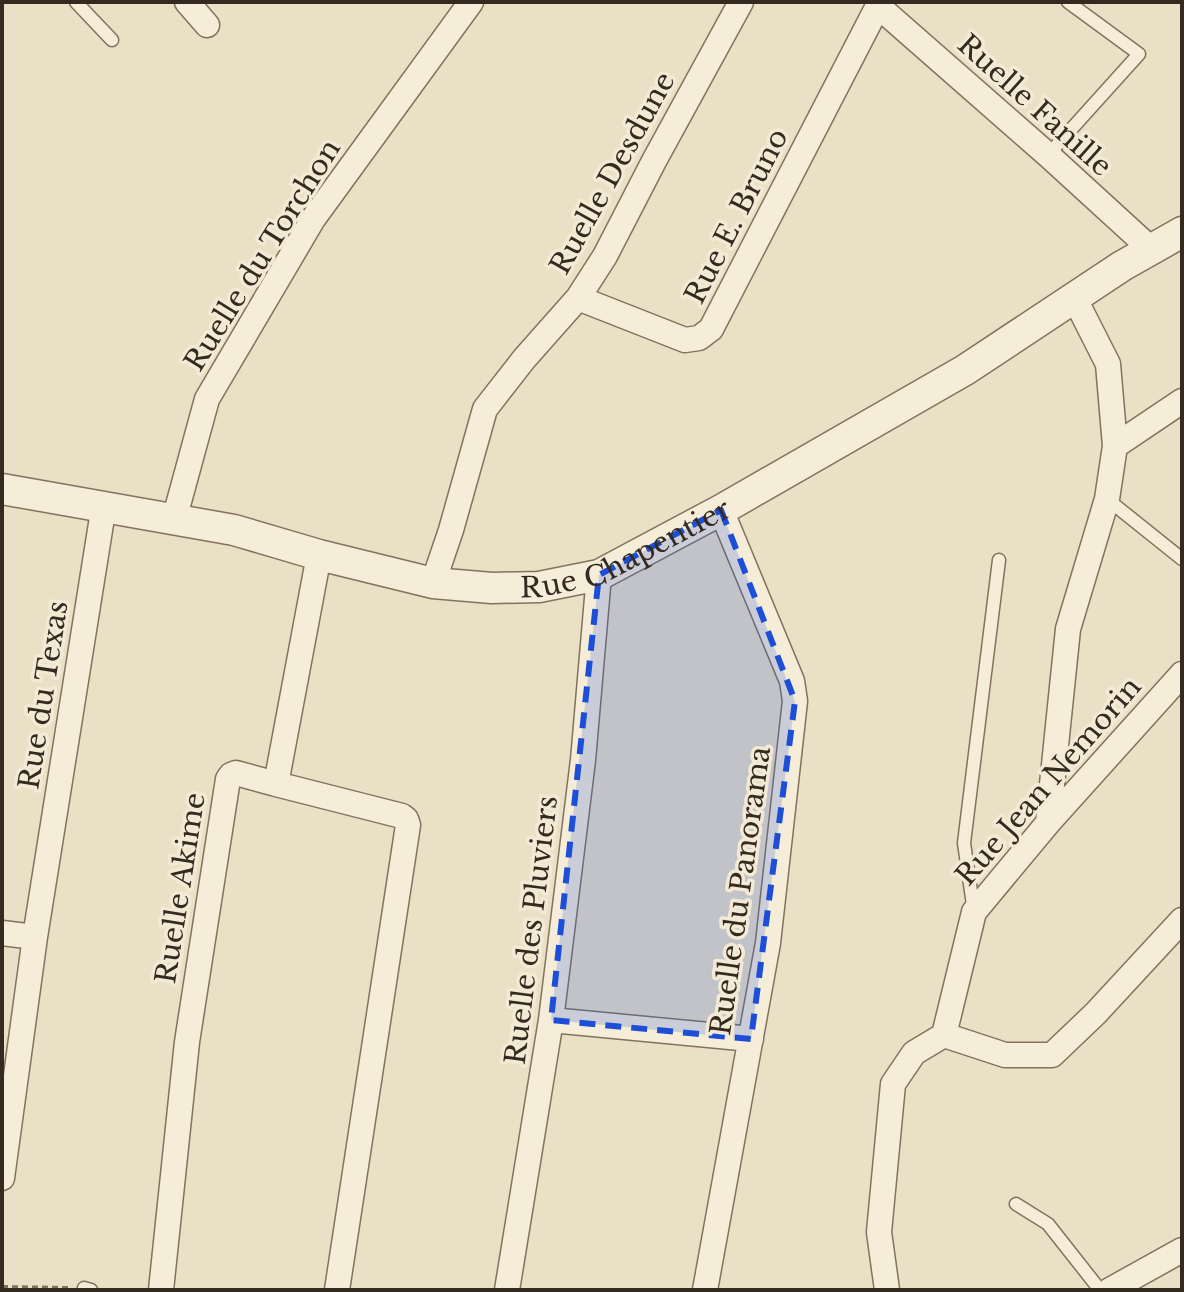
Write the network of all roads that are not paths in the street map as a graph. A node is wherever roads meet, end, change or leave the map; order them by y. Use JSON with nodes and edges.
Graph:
{"nodes":[{"id":1,"x":76,"y":2,"type":"edge"},
{"id":2,"x":187,"y":2,"type":"edge"},
{"id":3,"x":471,"y":2,"type":"edge"},
{"id":4,"x":741,"y":2,"type":"edge"},
{"id":5,"x":1068,"y":2,"type":"edge"},
{"id":6,"x":879,"y":4,"type":"edge"},
{"id":7,"x":207,"y":25,"type":"dead end"},
{"id":8,"x":112,"y":40,"type":"dead end"},
{"id":9,"x":1048,"y":155,"type":"junction"},
{"id":10,"x":1182,"y":232,"type":"edge"},
{"id":11,"x":1152,"y":250,"type":"junction"},
{"id":12,"x":1074,"y":297,"type":"junction"},
{"id":13,"x":578,"y":298,"type":"junction"},
{"id":14,"x":1182,"y":401,"type":"edge"},
{"id":15,"x":1115,"y":446,"type":"junction"},
{"id":16,"x":2,"y":489,"type":"edge"},
{"id":17,"x":1107,"y":499,"type":"junction"},
{"id":18,"x":104,"y":505,"type":"junction"},
{"id":19,"x":721,"y":510,"type":"junction"},
{"id":20,"x":174,"y":520,"type":"junction"},
{"id":21,"x":319,"y":555,"type":"junction"},
{"id":22,"x":1182,"y":559,"type":"edge"},
{"id":23,"x":999,"y":560,"type":"dead end"},
{"id":24,"x":599,"y":575,"type":"junction"},
{"id":25,"x":433,"y":583,"type":"junction"},
{"id":26,"x":1182,"y":674,"type":"edge"},
{"id":27,"x":276,"y":784,"type":"junction"},
{"id":28,"x":1048,"y":823,"type":"junction"},
{"id":29,"x":974,"y":912,"type":"junction"},
{"id":30,"x":1182,"y":920,"type":"edge"},
{"id":31,"x":2,"y":933,"type":"edge"},
{"id":32,"x":35,"y":937,"type":"junction"},
{"id":33,"x":551,"y":1020,"type":"junction"},
{"id":34,"x":944,"y":1035,"type":"junction"},
{"id":35,"x":751,"y":1039,"type":"junction"},
{"id":36,"x":2,"y":1178,"type":"edge"},
{"id":37,"x":1016,"y":1204,"type":"dead end"},
{"id":38,"x":1182,"y":1250,"type":"edge"},
{"id":39,"x":161,"y":1290,"type":"edge"},
{"id":40,"x":337,"y":1290,"type":"edge"},
{"id":41,"x":507,"y":1290,"type":"edge"},
{"id":42,"x":705,"y":1290,"type":"edge"},
{"id":43,"x":887,"y":1290,"type":"edge"},
{"id":44,"x":1100,"y":1290,"type":"edge"},
{"id":45,"x":1110,"y":1290,"type":"edge"}],
"edges":[{"from":1,"to":8,"type":"lane"},
{"from":2,"to":7,"type":"street"},
{"from":3,"to":20,"type":"street","name":"Ruelle du Torchon"},
{"from":4,"to":13,"type":"street","name":"Ruelle Desdune"},
{"from":5,"to":9,"type":"lane"},
{"from":6,"to":9,"type":"street","name":"Ruelle Fanille"},
{"from":6,"to":13,"type":"street","name":"Rue E. Bruno"},
{"from":9,"to":11,"type":"street","name":"Ruelle Fanille"},
{"from":10,"to":11,"type":"street","name":"Rue Chapentier"},
{"from":11,"to":12,"type":"street","name":"Rue Chapentier"},
{"from":12,"to":15,"type":"street"},
{"from":12,"to":19,"type":"street","name":"Rue Chapentier"},
{"from":13,"to":25,"type":"street","name":"Ruelle Desdune"},
{"from":14,"to":15,"type":"street"},
{"from":15,"to":17,"type":"street"},
{"from":16,"to":18,"type":"street","name":"Rue Chapentier"},
{"from":17,"to":22,"type":"lane"},
{"from":17,"to":28,"type":"street"},
{"from":18,"to":20,"type":"street","name":"Rue Chapentier"},
{"from":18,"to":32,"type":"street","name":"Rue du Texas"},
{"from":19,"to":24,"type":"street","name":"Rue Chapentier"},
{"from":19,"to":35,"type":"street","name":"Ruelle du Panorama"},
{"from":20,"to":21,"type":"street","name":"Rue Chapentier"},
{"from":21,"to":25,"type":"street","name":"Rue Chapentier"},
{"from":21,"to":27,"type":"street"},
{"from":23,"to":29,"type":"lane"},
{"from":24,"to":25,"type":"street","name":"Rue Chapentier"},
{"from":24,"to":33,"type":"street","name":"Ruelle des Pluviers"},
{"from":26,"to":28,"type":"street","name":"Rue Jean Nemorin"},
{"from":27,"to":39,"type":"street","name":"Ruelle Akime"},
{"from":27,"to":40,"type":"street"},
{"from":28,"to":29,"type":"street","name":"Rue Jean Nemorin"},
{"from":29,"to":34,"type":"street","name":"Rue Jean Nemorin"},
{"from":30,"to":34,"type":"street"},
{"from":31,"to":32,"type":"street"},
{"from":32,"to":36,"type":"street","name":"Rue du Texas"},
{"from":33,"to":35,"type":"street"},
{"from":33,"to":41,"type":"street","name":"Ruelle des Pluviers"},
{"from":34,"to":43,"type":"street"},
{"from":35,"to":42,"type":"street","name":"Ruelle du Panorama"},
{"from":37,"to":44,"type":"lane"},
{"from":38,"to":45,"type":"street"}]}
